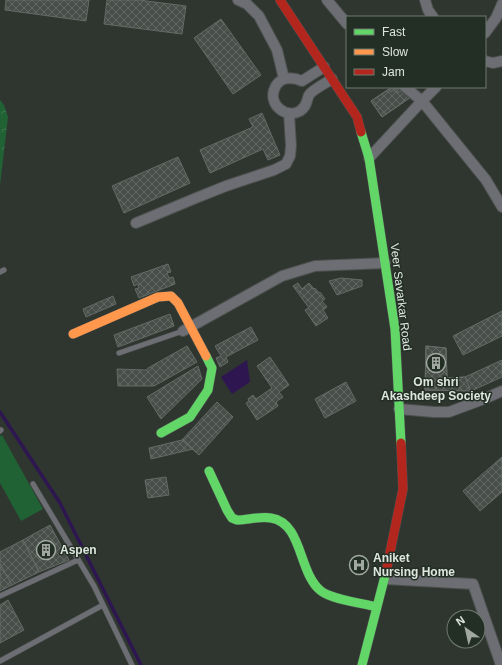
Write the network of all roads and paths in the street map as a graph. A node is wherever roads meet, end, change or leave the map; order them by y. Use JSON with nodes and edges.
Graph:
{"nodes":[{"id":1,"x":238,"y":0,"type":"edge"},
{"id":2,"x":280,"y":0,"type":"edge"},
{"id":3,"x":327,"y":0,"type":"edge"},
{"id":4,"x":425,"y":0,"type":"edge"},
{"id":5,"x":502,"y":4,"type":"edge"},
{"id":6,"x":431,"y":16,"type":"edge"},
{"id":7,"x":346,"y":23,"type":"edge"},
{"id":8,"x":486,"y":32,"type":"edge"},
{"id":9,"x":502,"y":60,"type":"edge"},
{"id":10,"x":486,"y":61,"type":"edge"},
{"id":11,"x":324,"y":67,"type":"junction"},
{"id":12,"x":284,"y":79,"type":"junction"},
{"id":13,"x":332,"y":79,"type":"junction"},
{"id":14,"x":302,"y":81,"type":"junction"},
{"id":15,"x":406,"y":88,"type":"edge"},
{"id":16,"x":435,"y":88,"type":"edge"},
{"id":17,"x":310,"y":95,"type":"junction"},
{"id":18,"x":422,"y":101,"type":"junction"},
{"id":19,"x":289,"y":113,"type":"junction"},
{"id":20,"x":369,"y":158,"type":"junction"},
{"id":21,"x":502,"y":206,"type":"edge"},
{"id":22,"x":136,"y":223,"type":"dead end"},
{"id":23,"x":385,"y":263,"type":"junction"},
{"id":24,"x":187,"y":329,"type":"junction"},
{"id":25,"x":73,"y":334,"type":"dead end"},
{"id":26,"x":119,"y":353,"type":"dead end"},
{"id":27,"x":502,"y":391,"type":"edge"},
{"id":28,"x":399,"y":409,"type":"junction"},
{"id":29,"x":161,"y":434,"type":"dead end"},
{"id":30,"x":209,"y":471,"type":"dead end"},
{"id":31,"x":33,"y":484,"type":"dead end"},
{"id":32,"x":78,"y":560,"type":"junction"},
{"id":33,"x":385,"y":579,"type":"junction"},
{"id":34,"x":0,"y":596,"type":"edge"},
{"id":35,"x":103,"y":605,"type":"junction"},
{"id":36,"x":377,"y":607,"type":"junction"},
{"id":37,"x":0,"y":661,"type":"edge"},
{"id":38,"x":132,"y":665,"type":"edge"},
{"id":39,"x":362,"y":665,"type":"edge"},
{"id":40,"x":501,"y":665,"type":"edge"}],
"edges":[{"from":1,"to":12,"type":"street"},
{"from":2,"to":11,"type":"street","name":"Veer Savarkar Road"},
{"from":3,"to":7,"type":"street"},
{"from":4,"to":6,"type":"street"},
{"from":5,"to":8,"type":"street"},
{"from":9,"to":10,"type":"street"},
{"from":11,"to":13,"type":"street","name":"Veer Savarkar Road"},
{"from":11,"to":14,"type":"street"},
{"from":12,"to":14,"type":"street"},
{"from":12,"to":19,"type":"street"},
{"from":13,"to":17,"type":"street"},
{"from":13,"to":20,"type":"street","name":"Veer Savarkar Road"},
{"from":14,"to":17,"type":"street"},
{"from":15,"to":18,"type":"street"},
{"from":16,"to":18,"type":"street"},
{"from":17,"to":19,"type":"street"},
{"from":18,"to":20,"type":"street"},
{"from":18,"to":21,"type":"street"},
{"from":19,"to":22,"type":"street"},
{"from":20,"to":23,"type":"street","name":"Veer Savarkar Road"},
{"from":23,"to":24,"type":"street"},
{"from":23,"to":28,"type":"street","name":"Veer Savarkar Road"},
{"from":24,"to":25,"type":"street"},
{"from":24,"to":26,"type":"lane"},
{"from":24,"to":29,"type":"street"},
{"from":27,"to":28,"type":"street"},
{"from":28,"to":33,"type":"street","name":"Veer Savarkar Road"},
{"from":30,"to":36,"type":"street"},
{"from":31,"to":32,"type":"lane"},
{"from":32,"to":34,"type":"lane"},
{"from":32,"to":35,"type":"lane"},
{"from":33,"to":36,"type":"street","name":"Veer Savarkar Road"},
{"from":33,"to":40,"type":"street"},
{"from":35,"to":37,"type":"lane"},
{"from":35,"to":38,"type":"lane"},
{"from":36,"to":39,"type":"street","name":"Veer Savarkar Road"}]}
